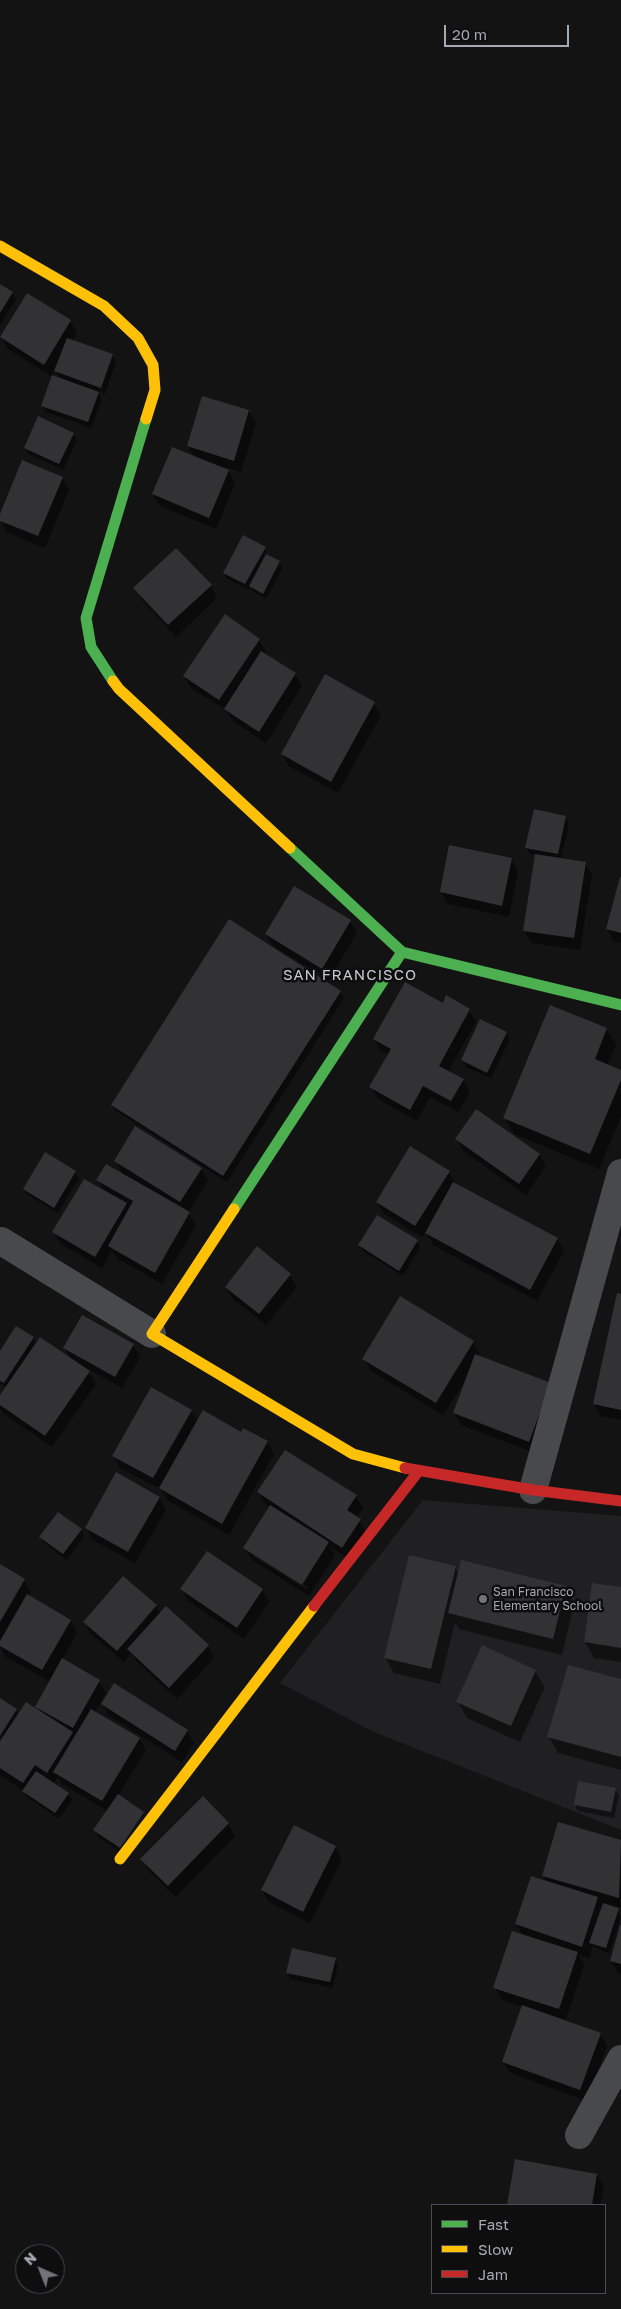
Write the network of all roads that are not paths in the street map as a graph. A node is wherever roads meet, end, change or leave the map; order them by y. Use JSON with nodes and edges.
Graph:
{"nodes":[{"id":1,"x":0,"y":246,"type":"edge"},
{"id":2,"x":402,"y":952,"type":"junction"},
{"id":3,"x":621,"y":1005,"type":"edge"},
{"id":4,"x":621,"y":1173,"type":"edge"},
{"id":5,"x":1,"y":1241,"type":"dead end"},
{"id":6,"x":152,"y":1334,"type":"junction"},
{"id":7,"x":418,"y":1472,"type":"junction"},
{"id":8,"x":533,"y":1490,"type":"junction"},
{"id":9,"x":621,"y":1501,"type":"edge"},
{"id":10,"x":120,"y":1859,"type":"dead end"},
{"id":11,"x":621,"y":2059,"type":"edge"},
{"id":12,"x":579,"y":2135,"type":"dead end"}],
"edges":[{"from":1,"to":2,"type":"street"},
{"from":2,"to":3,"type":"street"},
{"from":2,"to":6,"type":"street"},
{"from":4,"to":8,"type":"street"},
{"from":5,"to":6,"type":"street"},
{"from":6,"to":7,"type":"street"},
{"from":7,"to":8,"type":"street"},
{"from":7,"to":10,"type":"street"},
{"from":8,"to":9,"type":"street"},
{"from":11,"to":12,"type":"street"}]}
